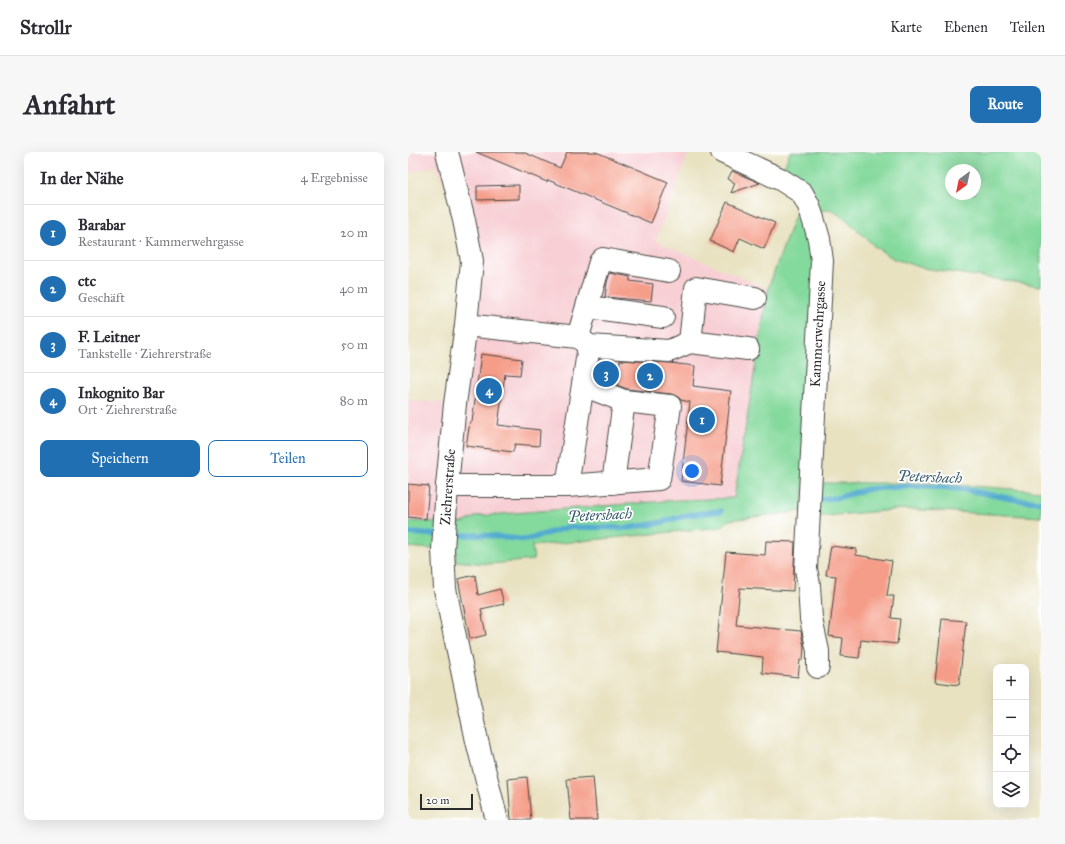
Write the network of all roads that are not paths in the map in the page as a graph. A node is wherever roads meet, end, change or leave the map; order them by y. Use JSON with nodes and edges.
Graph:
{"nodes":[{"id":1,"x":447,"y":152,"type":"edge"},
{"id":2,"x":722,"y":152,"type":"edge"},
{"id":3,"x":669,"y":271,"type":"dead end"},
{"id":4,"x":755,"y":298,"type":"dead end"},
{"id":5,"x":588,"y":308,"type":"junction"},
{"id":6,"x":664,"y":317,"type":"dead end"},
{"id":7,"x":466,"y":325,"type":"junction"},
{"id":8,"x":584,"y":342,"type":"junction"},
{"id":9,"x":690,"y":342,"type":"junction"},
{"id":10,"x":748,"y":349,"type":"dead end"},
{"id":11,"x":583,"y":385,"type":"junction"},
{"id":12,"x":624,"y":401,"type":"junction"},
{"id":13,"x":613,"y":483,"type":"junction"},
{"id":14,"x":447,"y":486,"type":"junction"},
{"id":15,"x":567,"y":486,"type":"junction"},
{"id":16,"x":818,"y":667,"type":"dead end"},
{"id":17,"x":497,"y":820,"type":"edge"}],
"edges":[{"from":1,"to":7,"type":"street","name":"Ziehrerstraße"},
{"from":2,"to":16,"type":"street","name":"Kammerwehrgasse"},
{"from":3,"to":5,"type":"street"},
{"from":4,"to":9,"type":"street"},
{"from":5,"to":6,"type":"street"},
{"from":5,"to":8,"type":"street"},
{"from":7,"to":8,"type":"street"},
{"from":7,"to":14,"type":"street","name":"Ziehrerstraße"},
{"from":8,"to":9,"type":"street"},
{"from":8,"to":11,"type":"street"},
{"from":9,"to":10,"type":"street"},
{"from":11,"to":12,"type":"street"},
{"from":11,"to":15,"type":"street"},
{"from":12,"to":13,"type":"street"},
{"from":12,"to":13,"type":"street"},
{"from":13,"to":15,"type":"street"},
{"from":14,"to":15,"type":"street"},
{"from":14,"to":17,"type":"street","name":"Ziehrerstraße"}]}
